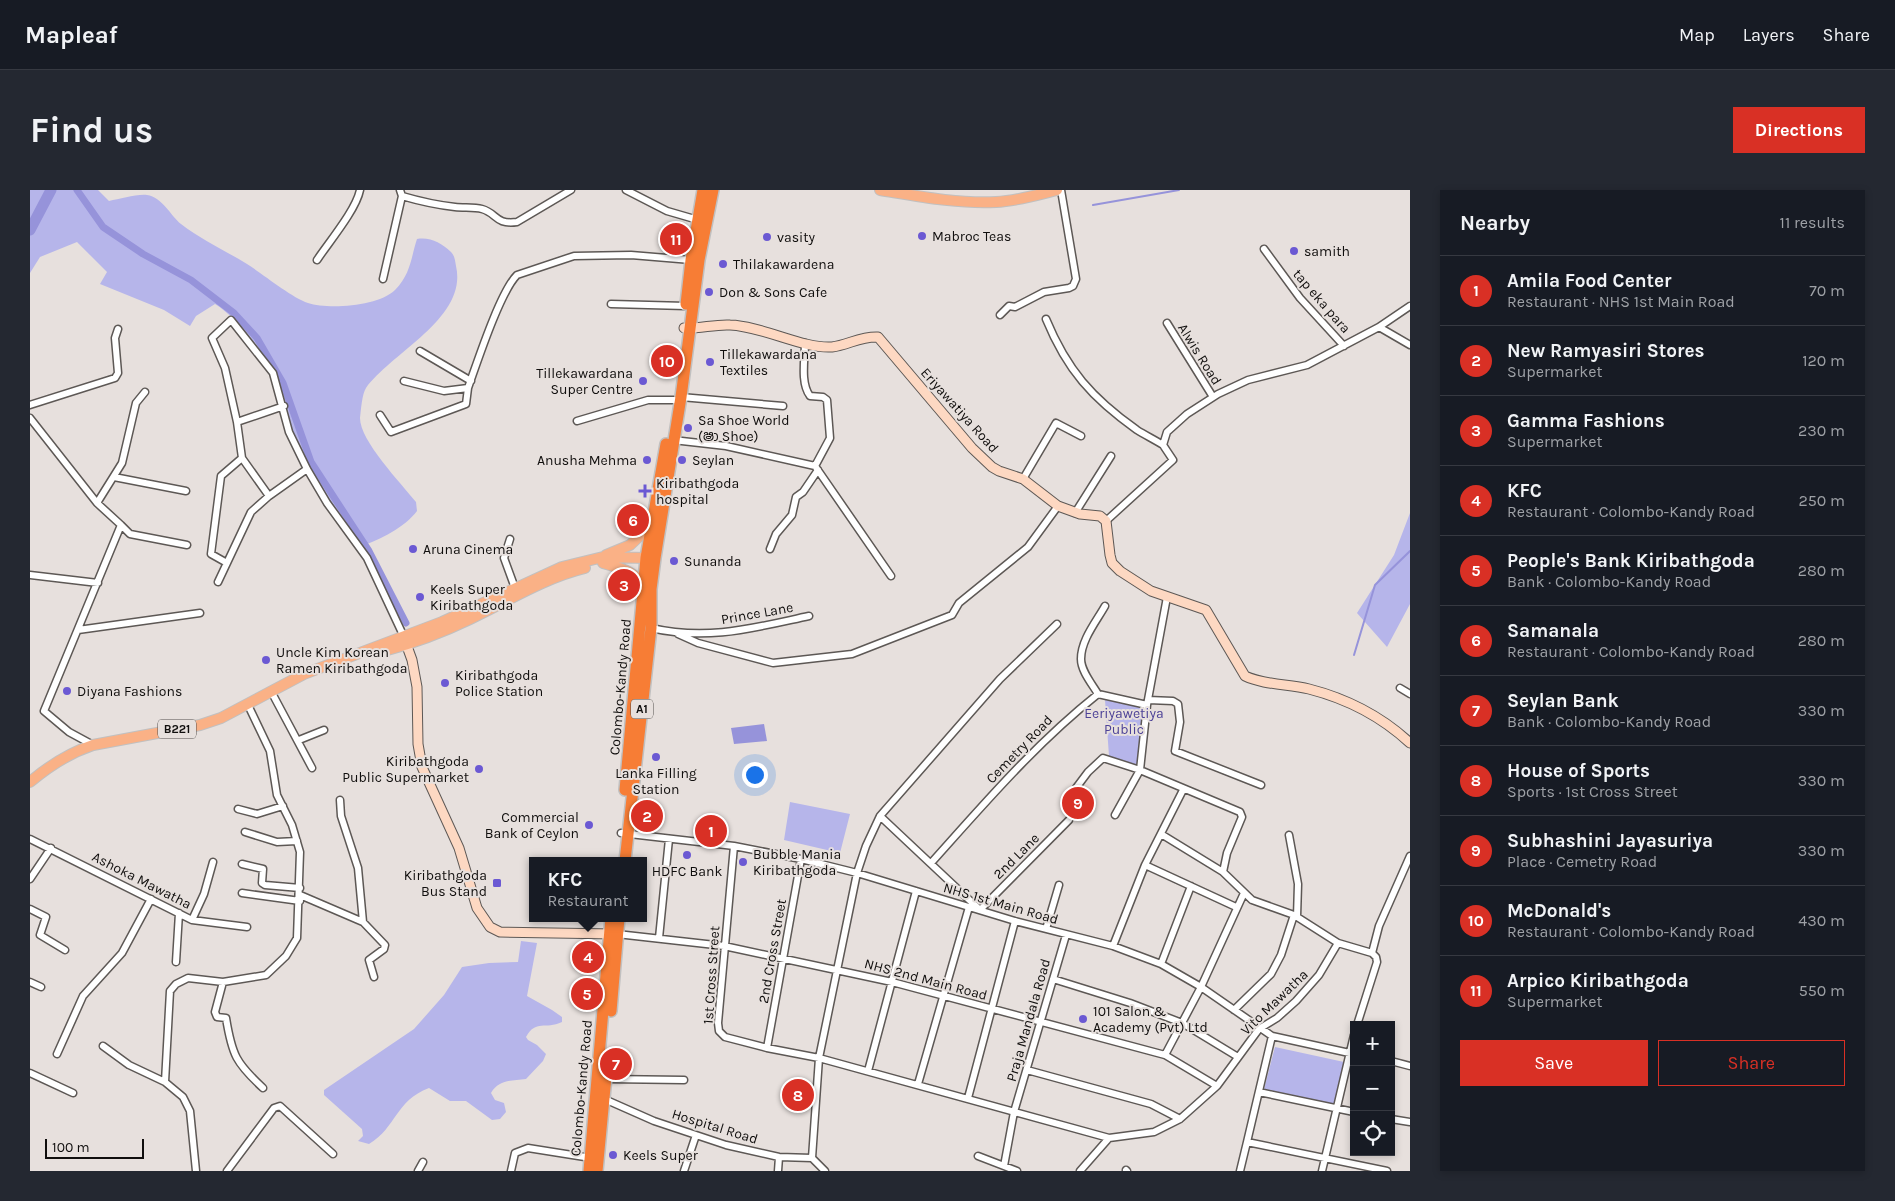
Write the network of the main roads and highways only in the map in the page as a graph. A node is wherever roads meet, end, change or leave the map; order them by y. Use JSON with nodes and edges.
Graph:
{"nodes":[{"id":1,"x":703,"y":190,"type":"edge"},
{"id":2,"x":713,"y":190,"type":"edge"},
{"id":3,"x":880,"y":190,"type":"edge"},
{"id":4,"x":1059,"y":190,"type":"edge"},
{"id":5,"x":687,"y":328,"type":"junction"},
{"id":6,"x":677,"y":399,"type":"junction"},
{"id":7,"x":650,"y":526,"type":"junction"},
{"id":8,"x":603,"y":560,"type":"junction"},
{"id":9,"x":650,"y":561,"type":"junction"},
{"id":10,"x":643,"y":588,"type":"junction"},
{"id":11,"x":405,"y":641,"type":"junction"},
{"id":12,"x":30,"y":782,"type":"edge"},
{"id":13,"x":624,"y":834,"type":"junction"},
{"id":14,"x":619,"y":857,"type":"edge"},
{"id":15,"x":625,"y":857,"type":"edge"},
{"id":16,"x":612,"y":922,"type":"edge"},
{"id":17,"x":618,"y":922,"type":"edge"},
{"id":18,"x":613,"y":934,"type":"junction"},
{"id":19,"x":601,"y":1098,"type":"junction"},
{"id":20,"x":589,"y":1171,"type":"edge"},
{"id":21,"x":597,"y":1171,"type":"edge"}],
"edges":[{"from":1,"to":5,"type":"highway","name":"Colombo-Kandy Road","number":"A1"},
{"from":2,"to":5,"type":"highway","name":"Colombo-Kandy Road","number":"A1"},
{"from":3,"to":4,"type":"main road"},
{"from":5,"to":6,"type":"highway","name":"Colombo-Kandy Road","number":"A1"},
{"from":6,"to":7,"type":"highway","name":"Colombo-Kandy Road","number":"A1"},
{"from":6,"to":9,"type":"highway","name":"Colombo-Kandy Road","number":"A1"},
{"from":7,"to":8,"type":"main road"},
{"from":7,"to":9,"type":"highway","name":"Colombo-Kandy Road","number":"A1"},
{"from":8,"to":9,"type":"main road","number":"B221"},
{"from":8,"to":10,"type":"main road"},
{"from":8,"to":11,"type":"main road","number":"B221"},
{"from":8,"to":11,"type":"main road","number":"B221"},
{"from":9,"to":10,"type":"highway","name":"Colombo-Kandy Road","number":"A1"},
{"from":9,"to":13,"type":"highway","name":"Colombo-Kandy Road","number":"A1"},
{"from":10,"to":13,"type":"highway","name":"Colombo-Kandy Road","number":"A1"},
{"from":11,"to":12,"type":"main road","number":"B221"},
{"from":13,"to":14,"type":"highway","name":"Colombo-Kandy Road","number":"A1"},
{"from":13,"to":15,"type":"highway","name":"Colombo-Kandy Road","number":"A1"},
{"from":16,"to":18,"type":"highway","name":"Colombo-Kandy Road"},
{"from":17,"to":18,"type":"highway","name":"Colombo-Kandy Road"},
{"from":18,"to":19,"type":"highway","name":"Colombo-Kandy Road"},
{"from":18,"to":19,"type":"highway","name":"Colombo-Kandy Road"},
{"from":19,"to":20,"type":"highway","name":"Colombo-Kandy Road"},
{"from":19,"to":21,"type":"highway","name":"Colombo-Kandy Road"}]}
